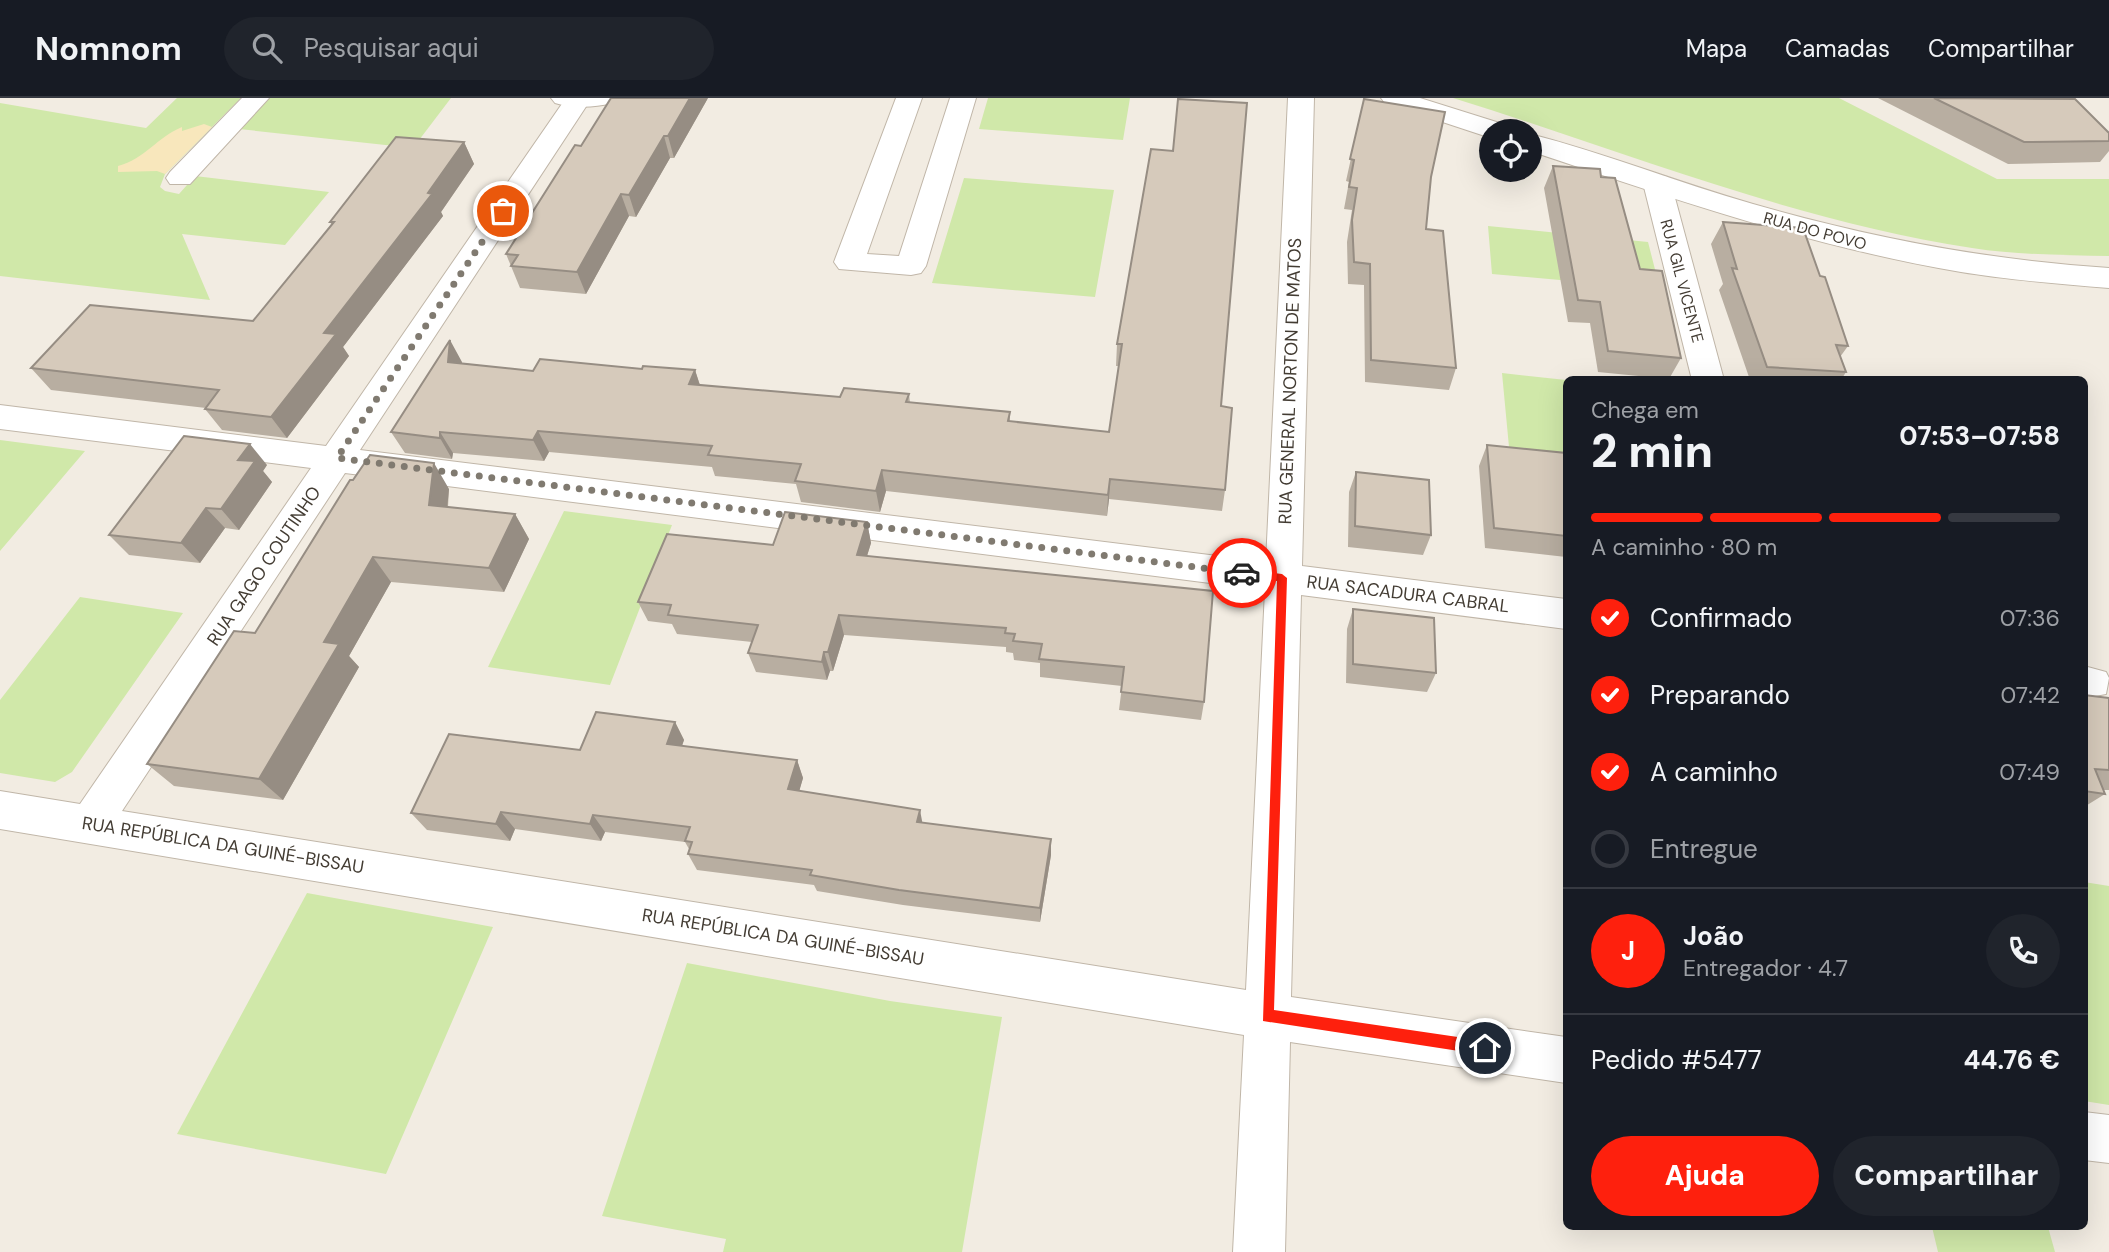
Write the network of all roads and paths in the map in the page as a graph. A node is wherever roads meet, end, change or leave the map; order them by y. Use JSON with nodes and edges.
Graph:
{"nodes":[{"id":1,"x":256,"y":98,"type":"edge"},
{"id":2,"x":564,"y":98,"type":"edge"},
{"id":3,"x":602,"y":98,"type":"edge"},
{"id":4,"x":909,"y":98,"type":"edge"},
{"id":5,"x":963,"y":98,"type":"edge"},
{"id":6,"x":1301,"y":98,"type":"edge"},
{"id":7,"x":1394,"y":98,"type":"edge"},
{"id":8,"x":578,"y":99,"type":"edge"},
{"id":9,"x":1479,"y":125,"type":"edge"},
{"id":10,"x":1542,"y":146,"type":"edge"},
{"id":11,"x":180,"y":178,"type":"dead end"},
{"id":12,"x":1657,"y":183,"type":"junction"},
{"id":13,"x":2109,"y":278,"type":"edge"},
{"id":14,"x":1707,"y":376,"type":"edge"},
{"id":15,"x":0,"y":417,"type":"edge"},
{"id":16,"x":337,"y":458,"type":"junction"},
{"id":17,"x":1282,"y":578,"type":"junction"},
{"id":18,"x":1563,"y":614,"type":"edge"},
{"id":19,"x":0,"y":810,"type":"edge"},
{"id":20,"x":90,"y":824,"type":"junction"},
{"id":21,"x":1267,"y":1016,"type":"junction"},
{"id":22,"x":1563,"y":1060,"type":"edge"},
{"id":23,"x":2088,"y":1136,"type":"edge"},
{"id":24,"x":2109,"y":1139,"type":"edge"},
{"id":25,"x":1259,"y":1252,"type":"edge"}],
"edges":[{"from":1,"to":11,"type":"street"},
{"from":2,"to":8,"type":"street"},
{"from":3,"to":8,"type":"street"},
{"from":4,"to":5,"type":"street"},
{"from":6,"to":17,"type":"street","name":"RUA GENERAL NORTON DE MATOS"},
{"from":7,"to":9,"type":"street"},
{"from":8,"to":16,"type":"street","name":"RUA GAGO COUTINHO"},
{"from":10,"to":12,"type":"street","name":"RUA DO POVO"},
{"from":12,"to":13,"type":"street","name":"RUA DO POVO"},
{"from":12,"to":14,"type":"street","name":"RUA GIL VICENTE"},
{"from":15,"to":16,"type":"street","name":"RUA SACADURA CABRAL"},
{"from":16,"to":17,"type":"street","name":"RUA SACADURA CABRAL"},
{"from":16,"to":20,"type":"street","name":"RUA GAGO COUTINHO"},
{"from":17,"to":18,"type":"street","name":"RUA SACADURA CABRAL"},
{"from":17,"to":21,"type":"street","name":"RUA GENERAL NORTON DE MATOS"},
{"from":19,"to":20,"type":"street","name":"RUA REPÚBLICA DA GUINÉ-BISSAU"},
{"from":20,"to":21,"type":"street","name":"RUA REPÚBLICA DA GUINÉ-BISSAU"},
{"from":21,"to":22,"type":"street","name":"RUA REPÚBLICA DA GUINÉ-BISSAU"},
{"from":21,"to":25,"type":"street","name":"RUA GENERAL NORTON DE MATOS"},
{"from":23,"to":24,"type":"street"}]}
